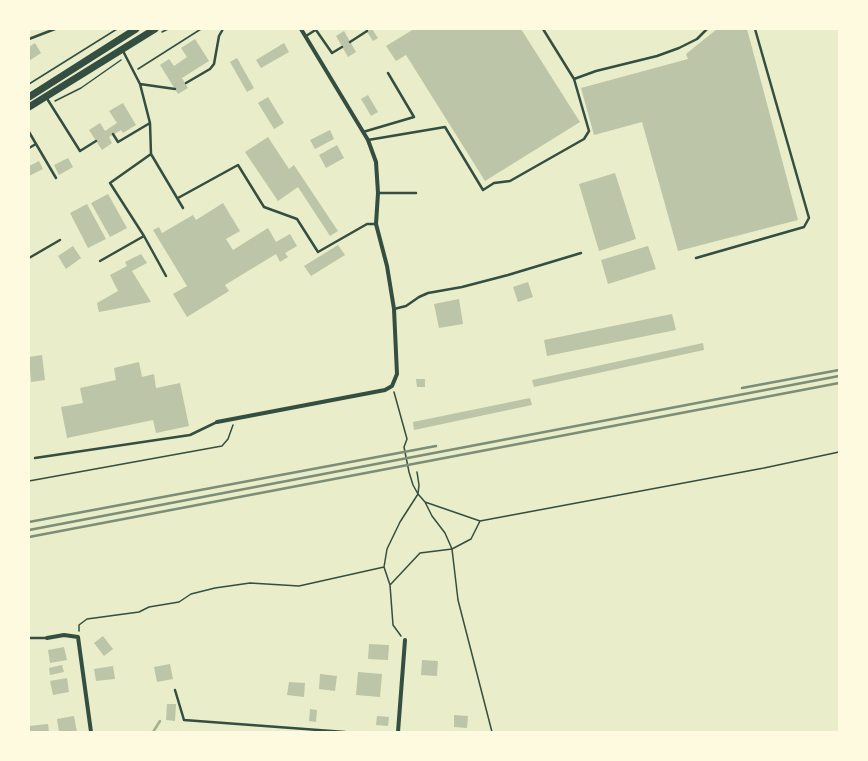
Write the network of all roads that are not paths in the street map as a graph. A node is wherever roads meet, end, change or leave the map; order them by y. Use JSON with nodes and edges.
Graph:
{"nodes":[{"id":1,"x":55,"y":29,"type":"edge"},
{"id":2,"x":136,"y":29,"type":"edge"},
{"id":3,"x":155,"y":29,"type":"edge"},
{"id":4,"x":223,"y":29,"type":"edge"},
{"id":5,"x":302,"y":29,"type":"edge"},
{"id":6,"x":317,"y":29,"type":"edge"},
{"id":7,"x":543,"y":29,"type":"edge"},
{"id":8,"x":707,"y":29,"type":"edge"},
{"id":9,"x":755,"y":29,"type":"edge"},
{"id":10,"x":367,"y":31,"type":"dead end"},
{"id":11,"x":306,"y":36,"type":"junction"},
{"id":12,"x":29,"y":39,"type":"edge"},
{"id":13,"x":350,"y":42,"type":"dead end"},
{"id":14,"x":342,"y":47,"type":"dead end"},
{"id":15,"x":122,"y":49,"type":"junction"},
{"id":16,"x":388,"y":73,"type":"dead end"},
{"id":17,"x":574,"y":79,"type":"junction"},
{"id":18,"x":186,"y":83,"type":"dead end"},
{"id":19,"x":140,"y":84,"type":"junction"},
{"id":20,"x":175,"y":89,"type":"dead end"},
{"id":21,"x":45,"y":96,"type":"junction"},
{"id":22,"x":29,"y":97,"type":"edge"},
{"id":23,"x":29,"y":107,"type":"edge"},
{"id":24,"x":150,"y":123,"type":"junction"},
{"id":25,"x":29,"y":132,"type":"edge"},
{"id":26,"x":363,"y":132,"type":"junction"},
{"id":27,"x":113,"y":134,"type":"dead end"},
{"id":28,"x":368,"y":140,"type":"junction"},
{"id":29,"x":96,"y":141,"type":"dead end"},
{"id":30,"x":36,"y":144,"type":"junction"},
{"id":31,"x":29,"y":148,"type":"edge"},
{"id":32,"x":152,"y":154,"type":"junction"},
{"id":33,"x":56,"y":178,"type":"dead end"},
{"id":34,"x":416,"y":193,"type":"dead end"},
{"id":35,"x":378,"y":194,"type":"junction"},
{"id":36,"x":178,"y":198,"type":"junction"},
{"id":37,"x":183,"y":208,"type":"dead end"},
{"id":38,"x":376,"y":224,"type":"junction"},
{"id":39,"x":144,"y":236,"type":"junction"},
{"id":40,"x":60,"y":240,"type":"dead end"},
{"id":41,"x":581,"y":253,"type":"dead end"},
{"id":42,"x":29,"y":258,"type":"edge"},
{"id":43,"x":696,"y":258,"type":"dead end"},
{"id":44,"x":100,"y":261,"type":"dead end"},
{"id":45,"x":166,"y":276,"type":"dead end"},
{"id":46,"x":394,"y":309,"type":"junction"},
{"id":47,"x":217,"y":422,"type":"joint"},
{"id":48,"x":35,"y":458,"type":"dead end"},
{"id":49,"x":29,"y":638,"type":"edge"},
{"id":50,"x":47,"y":638,"type":"joint"},
{"id":51,"x":405,"y":640,"type":"road end"},
{"id":52,"x":175,"y":690,"type":"dead end"},
{"id":53,"x":91,"y":732,"type":"edge"},
{"id":54,"x":345,"y":732,"type":"edge"},
{"id":55,"x":398,"y":732,"type":"edge"}],
"edges":[{"from":1,"to":12,"type":"lane"},
{"from":2,"to":22,"type":"main road"},
{"from":3,"to":15,"type":"main road"},
{"from":4,"to":18,"type":"lane"},
{"from":5,"to":11,"type":"street"},
{"from":6,"to":11,"type":"lane"},
{"from":6,"to":14,"type":"lane"},
{"from":7,"to":17,"type":"lane"},
{"from":8,"to":17,"type":"lane"},
{"from":9,"to":43,"type":"lane"},
{"from":10,"to":13,"type":"lane"},
{"from":11,"to":26,"type":"street"},
{"from":15,"to":19,"type":"lane"},
{"from":15,"to":21,"type":"main road"},
{"from":16,"to":26,"type":"lane"},
{"from":17,"to":28,"type":"lane"},
{"from":19,"to":20,"type":"lane"},
{"from":19,"to":24,"type":"lane"},
{"from":21,"to":23,"type":"main road"},
{"from":21,"to":29,"type":"lane"},
{"from":24,"to":27,"type":"lane"},
{"from":24,"to":32,"type":"lane"},
{"from":25,"to":30,"type":"lane"},
{"from":26,"to":28,"type":"street"},
{"from":28,"to":35,"type":"street"},
{"from":30,"to":31,"type":"lane"},
{"from":30,"to":33,"type":"lane"},
{"from":32,"to":36,"type":"lane"},
{"from":32,"to":39,"type":"lane"},
{"from":34,"to":35,"type":"lane"},
{"from":35,"to":38,"type":"street"},
{"from":36,"to":37,"type":"lane"},
{"from":36,"to":38,"type":"lane"},
{"from":38,"to":46,"type":"street"},
{"from":39,"to":44,"type":"lane"},
{"from":39,"to":45,"type":"lane"},
{"from":40,"to":42,"type":"lane"},
{"from":41,"to":46,"type":"lane"},
{"from":46,"to":47,"type":"street"},
{"from":47,"to":48,"type":"lane"},
{"from":49,"to":50,"type":"lane"},
{"from":50,"to":53,"type":"street"},
{"from":51,"to":55,"type":"street"},
{"from":52,"to":54,"type":"lane"}]}
